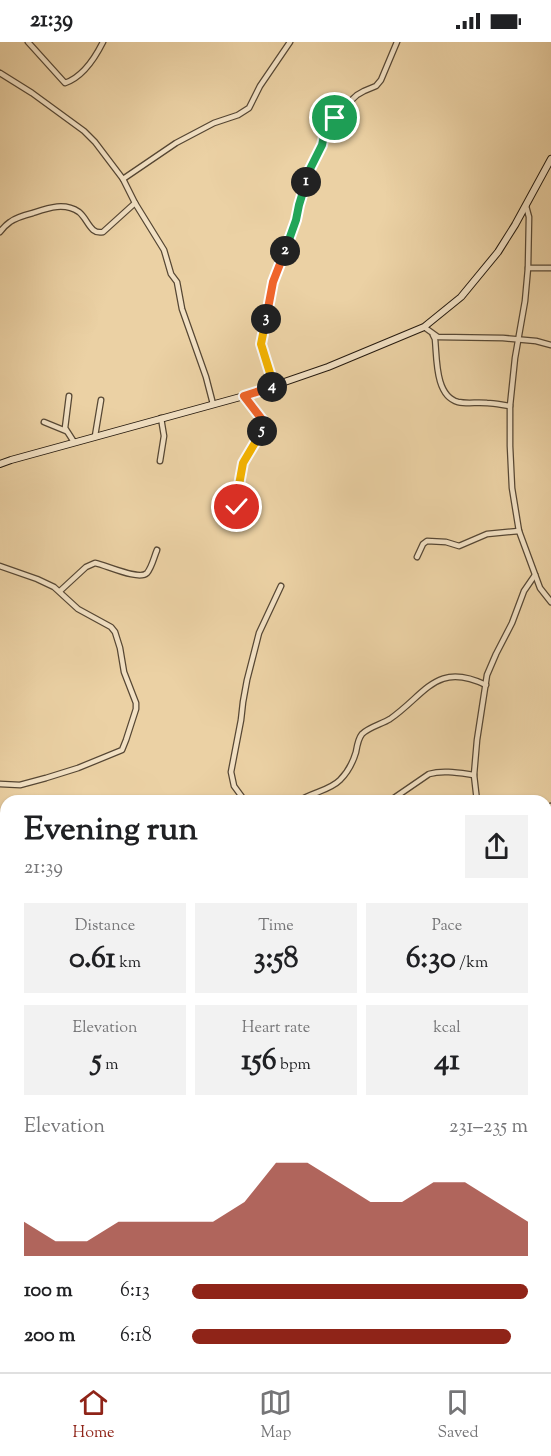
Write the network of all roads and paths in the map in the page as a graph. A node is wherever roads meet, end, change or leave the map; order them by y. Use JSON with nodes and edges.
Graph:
{"nodes":[{"id":1,"x":28,"y":42,"type":"edge"},
{"id":2,"x":103,"y":42,"type":"edge"},
{"id":3,"x":290,"y":42,"type":"edge"},
{"id":4,"x":397,"y":42,"type":"edge"},
{"id":5,"x":0,"y":73,"type":"edge"},
{"id":6,"x":551,"y":159,"type":"edge"},
{"id":7,"x":123,"y":179,"type":"junction"},
{"id":8,"x":135,"y":203,"type":"junction"},
{"id":9,"x":526,"y":206,"type":"junction"},
{"id":10,"x":0,"y":231,"type":"edge"},
{"id":11,"x":528,"y":268,"type":"junction"},
{"id":12,"x":551,"y":268,"type":"edge"},
{"id":13,"x":424,"y":327,"type":"junction"},
{"id":14,"x":433,"y":335,"type":"junction"},
{"id":15,"x":519,"y":340,"type":"junction"},
{"id":16,"x":551,"y":345,"type":"edge"},
{"id":17,"x":274,"y":386,"type":"junction"},
{"id":18,"x":69,"y":396,"type":"dead end"},
{"id":19,"x":244,"y":396,"type":"junction"},
{"id":20,"x":101,"y":400,"type":"dead end"},
{"id":21,"x":213,"y":404,"type":"junction"},
{"id":22,"x":510,"y":406,"type":"junction"},
{"id":23,"x":161,"y":418,"type":"junction"},
{"id":24,"x":44,"y":422,"type":"dead end"},
{"id":25,"x":67,"y":432,"type":"junction"},
{"id":26,"x":95,"y":436,"type":"junction"},
{"id":27,"x":74,"y":442,"type":"junction"},
{"id":28,"x":160,"y":461,"type":"dead end"},
{"id":29,"x":0,"y":464,"type":"edge"},
{"id":30,"x":237,"y":507,"type":"dead end"},
{"id":31,"x":519,"y":531,"type":"junction"},
{"id":32,"x":157,"y":550,"type":"dead end"},
{"id":33,"x":417,"y":557,"type":"dead end"},
{"id":34,"x":0,"y":566,"type":"edge"},
{"id":35,"x":535,"y":575,"type":"junction"},
{"id":36,"x":281,"y":586,"type":"dead end"},
{"id":37,"x":60,"y":591,"type":"junction"},
{"id":38,"x":551,"y":602,"type":"edge"},
{"id":39,"x":486,"y":685,"type":"junction"},
{"id":40,"x":474,"y":775,"type":"junction"},
{"id":41,"x":0,"y":784,"type":"edge"},
{"id":42,"x":241,"y":795,"type":"edge"},
{"id":43,"x":313,"y":795,"type":"edge"},
{"id":44,"x":398,"y":795,"type":"edge"},
{"id":45,"x":476,"y":795,"type":"edge"}],
"edges":[{"from":1,"to":2,"type":"street"},
{"from":3,"to":7,"type":"street"},
{"from":4,"to":17,"type":"street"},
{"from":5,"to":7,"type":"street"},
{"from":6,"to":9,"type":"main road"},
{"from":7,"to":8,"type":"street"},
{"from":8,"to":10,"type":"street"},
{"from":8,"to":21,"type":"street"},
{"from":9,"to":11,"type":"street"},
{"from":9,"to":13,"type":"main road"},
{"from":11,"to":12,"type":"street"},
{"from":11,"to":15,"type":"street"},
{"from":13,"to":14,"type":"street"},
{"from":13,"to":17,"type":"main road"},
{"from":14,"to":15,"type":"street"},
{"from":14,"to":22,"type":"street"},
{"from":15,"to":16,"type":"street"},
{"from":15,"to":22,"type":"street"},
{"from":17,"to":19,"type":"main road"},
{"from":18,"to":25,"type":"street"},
{"from":19,"to":21,"type":"main road"},
{"from":19,"to":30,"type":"street"},
{"from":20,"to":26,"type":"street"},
{"from":21,"to":23,"type":"main road"},
{"from":22,"to":31,"type":"street"},
{"from":23,"to":26,"type":"main road"},
{"from":23,"to":28,"type":"street"},
{"from":24,"to":25,"type":"street"},
{"from":25,"to":27,"type":"street"},
{"from":26,"to":27,"type":"main road"},
{"from":27,"to":29,"type":"main road"},
{"from":31,"to":33,"type":"street"},
{"from":31,"to":35,"type":"street"},
{"from":32,"to":37,"type":"street"},
{"from":34,"to":37,"type":"street"},
{"from":35,"to":38,"type":"street"},
{"from":35,"to":39,"type":"street"},
{"from":36,"to":42,"type":"street"},
{"from":37,"to":41,"type":"street"},
{"from":39,"to":40,"type":"street"},
{"from":39,"to":43,"type":"street"},
{"from":40,"to":44,"type":"street"},
{"from":40,"to":45,"type":"street"}]}
